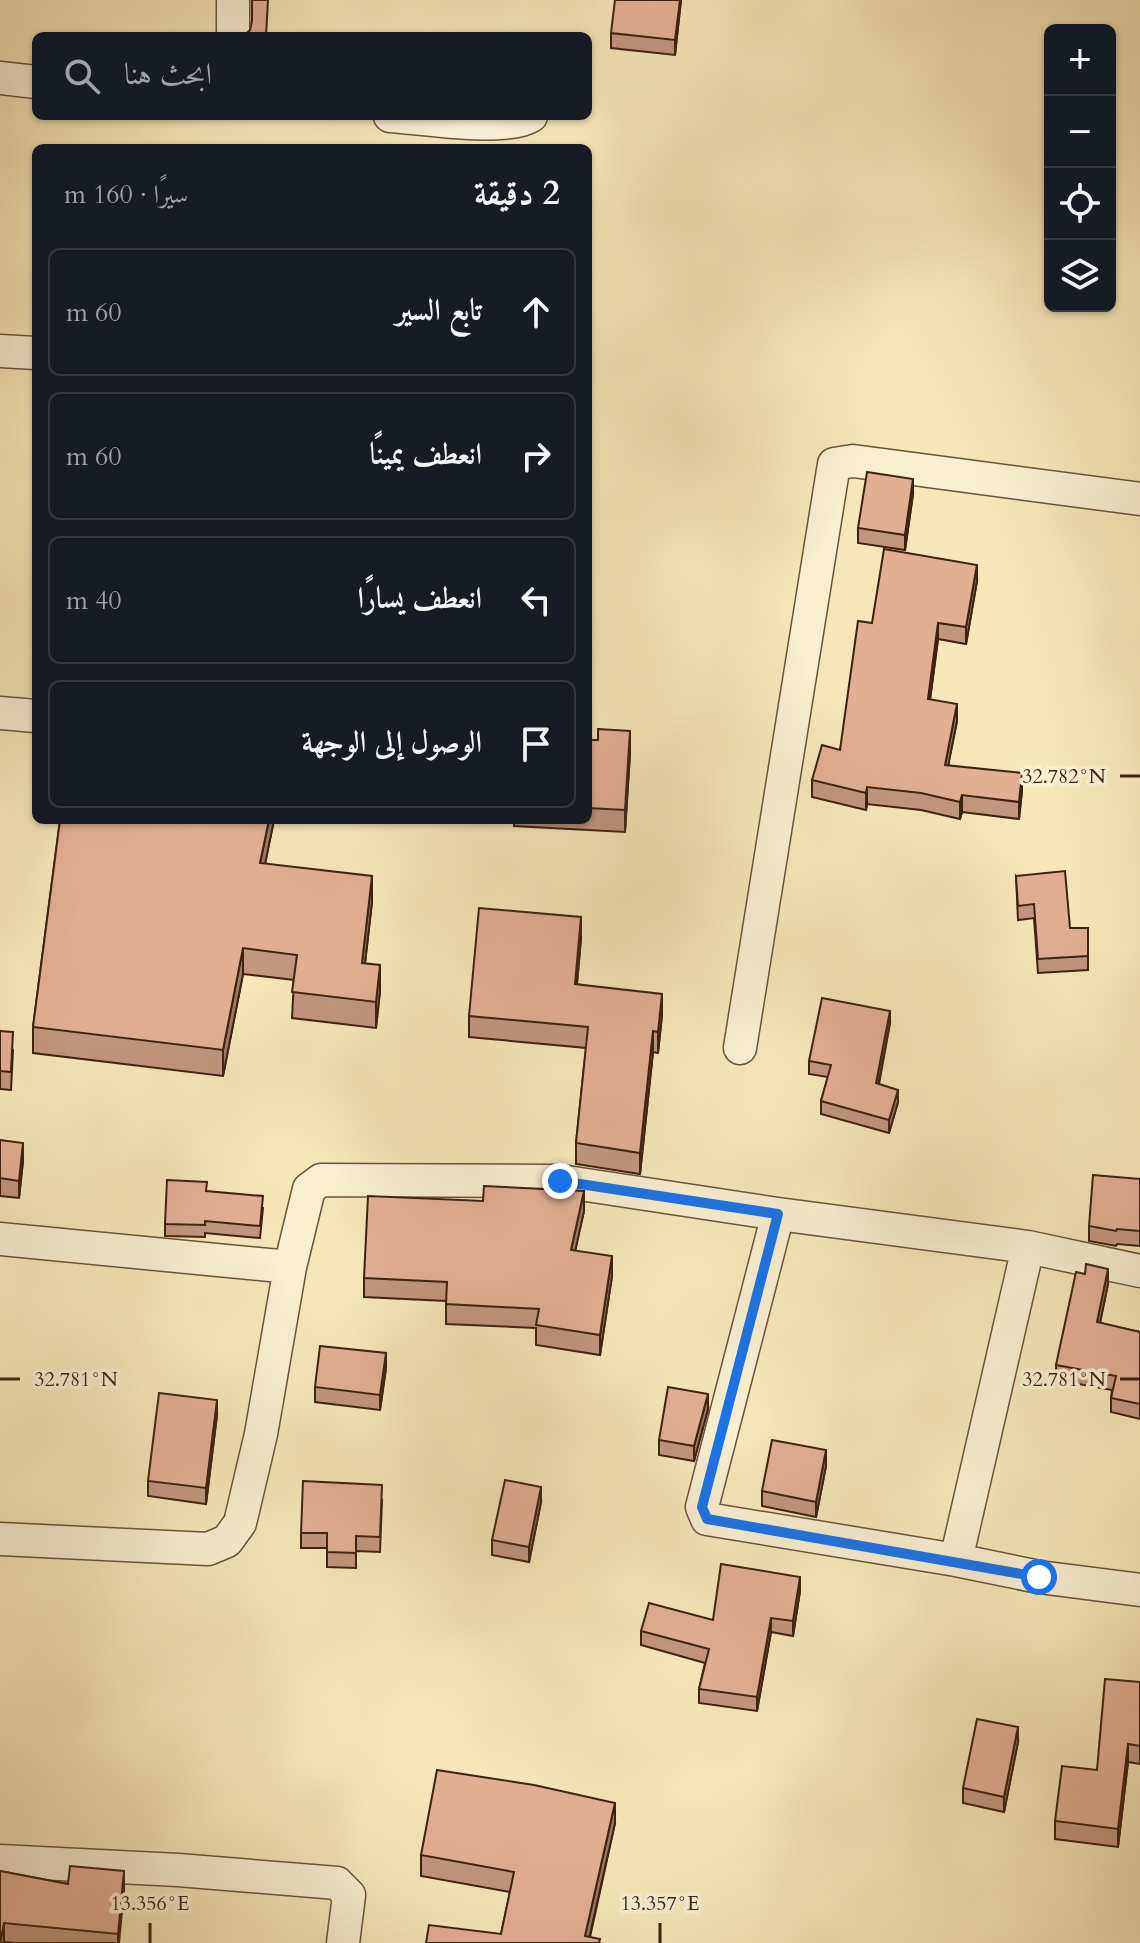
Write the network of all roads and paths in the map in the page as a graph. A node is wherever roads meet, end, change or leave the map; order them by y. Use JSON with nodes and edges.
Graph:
{"nodes":[{"id":1,"x":233,"y":0,"type":"edge"},
{"id":2,"x":233,"y":32,"type":"edge"},
{"id":3,"x":0,"y":78,"type":"edge"},
{"id":4,"x":32,"y":82,"type":"edge"},
{"id":5,"x":446,"y":120,"type":"edge"},
{"id":6,"x":524,"y":120,"type":"edge"},
{"id":7,"x":0,"y":351,"type":"edge"},
{"id":8,"x":32,"y":353,"type":"edge"},
{"id":9,"x":1140,"y":499,"type":"edge"},
{"id":10,"x":0,"y":713,"type":"edge"},
{"id":11,"x":32,"y":716,"type":"edge"},
{"id":12,"x":740,"y":1048,"type":"dead end"},
{"id":13,"x":778,"y":1214,"type":"junction"},
{"id":14,"x":0,"y":1239,"type":"edge"},
{"id":15,"x":1028,"y":1247,"type":"junction"},
{"id":16,"x":290,"y":1267,"type":"junction"},
{"id":17,"x":1140,"y":1271,"type":"edge"},
{"id":18,"x":0,"y":1539,"type":"edge"},
{"id":19,"x":956,"y":1560,"type":"junction"},
{"id":20,"x":1140,"y":1590,"type":"edge"},
{"id":21,"x":0,"y":1861,"type":"edge"},
{"id":22,"x":343,"y":1943,"type":"edge"}],
"edges":[{"from":1,"to":2,"type":"street"},
{"from":3,"to":4,"type":"street"},
{"from":5,"to":6,"type":"street"},
{"from":7,"to":8,"type":"street"},
{"from":9,"to":12,"type":"street"},
{"from":10,"to":11,"type":"street"},
{"from":13,"to":15,"type":"street"},
{"from":13,"to":16,"type":"street"},
{"from":13,"to":19,"type":"street"},
{"from":14,"to":16,"type":"street"},
{"from":15,"to":17,"type":"street"},
{"from":15,"to":19,"type":"street"},
{"from":16,"to":18,"type":"street"},
{"from":19,"to":20,"type":"street"},
{"from":21,"to":22,"type":"street"}]}
